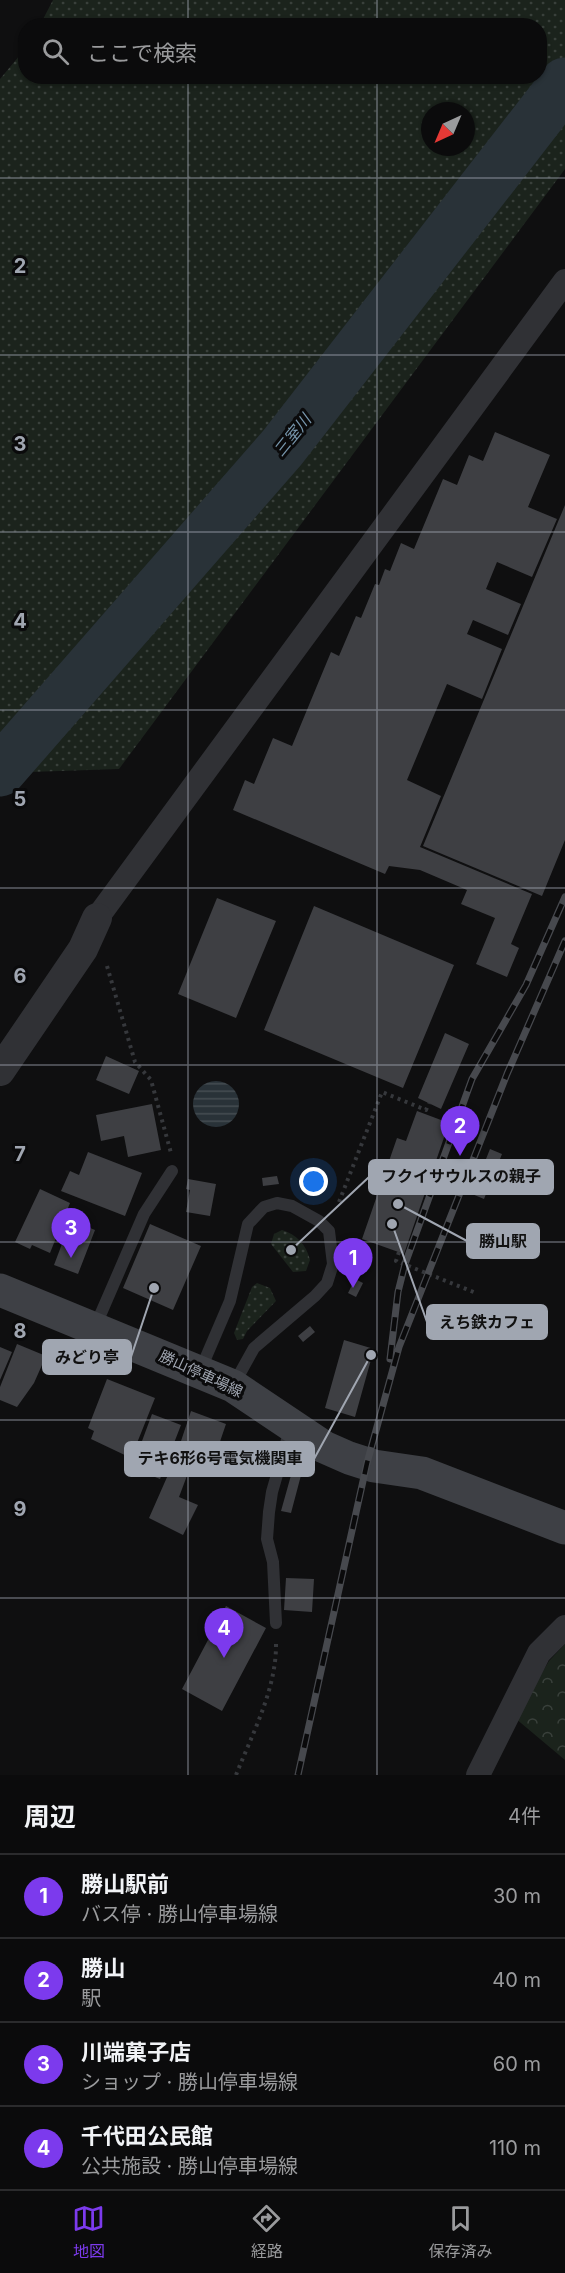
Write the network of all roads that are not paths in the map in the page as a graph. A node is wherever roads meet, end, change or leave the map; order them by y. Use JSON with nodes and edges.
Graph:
{"nodes":[{"id":1,"x":565,"y":281,"type":"edge"},
{"id":2,"x":97,"y":918,"type":"joint"},
{"id":3,"x":0,"y":1071,"type":"edge"},
{"id":4,"x":172,"y":1172,"type":"road end"},
{"id":5,"x":0,"y":1290,"type":"edge"},
{"id":6,"x":95,"y":1329,"type":"junction"},
{"id":7,"x":200,"y":1371,"type":"junction"},
{"id":8,"x":233,"y":1386,"type":"junction"},
{"id":9,"x":291,"y":1425,"type":"junction"},
{"id":10,"x":565,"y":1528,"type":"edge"},
{"id":11,"x":276,"y":1623,"type":"road end"},
{"id":12,"x":565,"y":1626,"type":"edge"},
{"id":13,"x":478,"y":1775,"type":"edge"}],
"edges":[{"from":1,"to":2,"type":"street"},
{"from":2,"to":3,"type":"street"},
{"from":4,"to":6,"type":"lane"},
{"from":5,"to":6,"type":"main road","name":"勝山停車場線"},
{"from":6,"to":7,"type":"main road","name":"勝山停車場線"},
{"from":7,"to":8,"type":"main road","name":"勝山停車場線"},
{"from":7,"to":8,"type":"lane"},
{"from":8,"to":9,"type":"main road","name":"勝山停車場線"},
{"from":9,"to":10,"type":"main road","name":"勝山停車場線"},
{"from":9,"to":11,"type":"lane"},
{"from":12,"to":13,"type":"street"}]}
